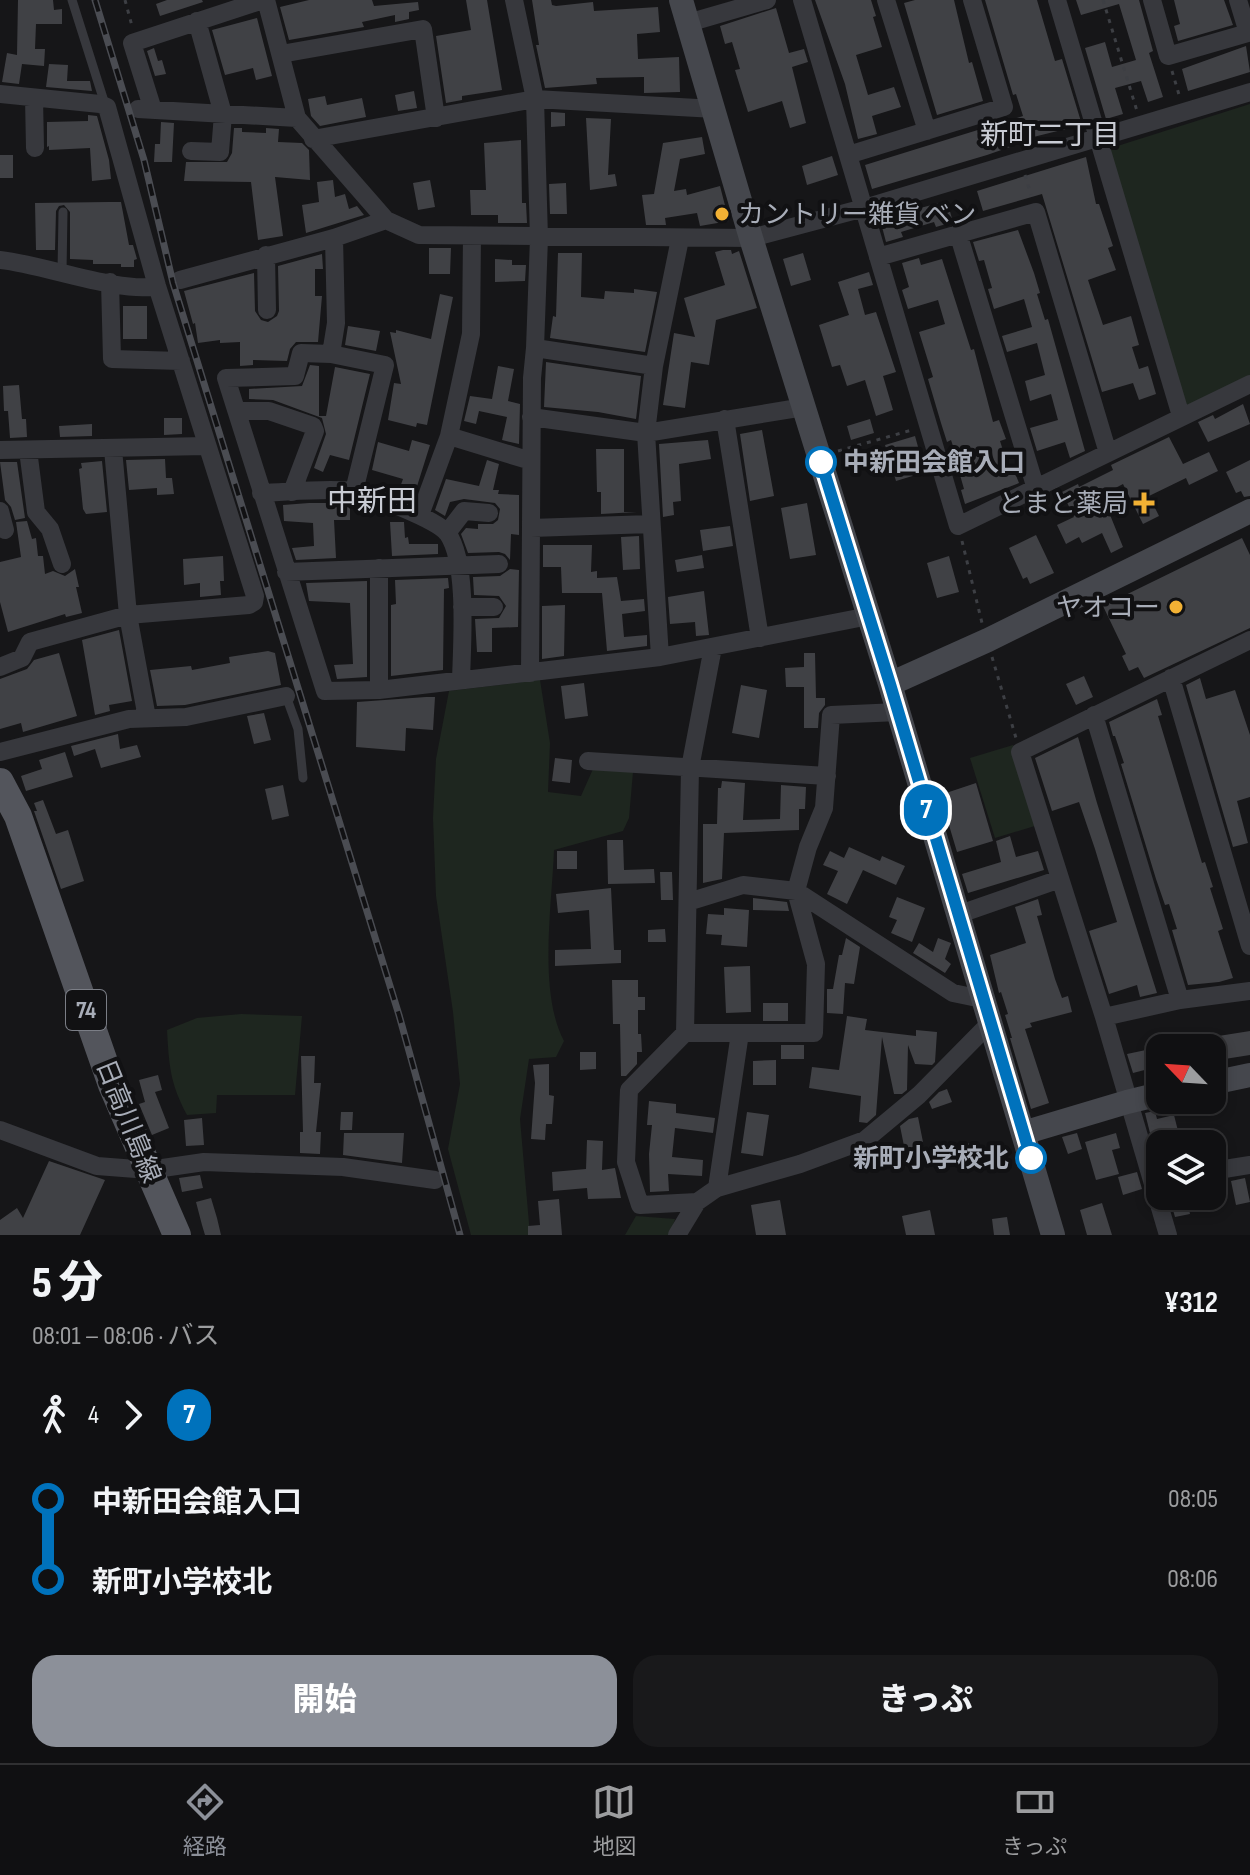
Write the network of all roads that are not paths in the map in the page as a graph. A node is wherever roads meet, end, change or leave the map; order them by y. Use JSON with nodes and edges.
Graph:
{"nodes":[{"id":1,"x":72,"y":0,"type":"edge"},
{"id":2,"x":265,"y":0,"type":"edge"},
{"id":3,"x":514,"y":0,"type":"edge"},
{"id":4,"x":767,"y":0,"type":"edge"},
{"id":5,"x":802,"y":0,"type":"edge"},
{"id":6,"x":886,"y":0,"type":"edge"},
{"id":7,"x":972,"y":0,"type":"edge"},
{"id":8,"x":1057,"y":0,"type":"edge"},
{"id":9,"x":1152,"y":0,"type":"edge"},
{"id":10,"x":1238,"y":0,"type":"edge"},
{"id":11,"x":685,"y":11,"type":"edge"},
{"id":12,"x":197,"y":21,"type":"junction"},
{"id":13,"x":281,"y":54,"type":"junction"},
{"id":14,"x":1250,"y":92,"type":"edge"},
{"id":15,"x":0,"y":94,"type":"edge"},
{"id":16,"x":34,"y":98,"type":"junction"},
{"id":17,"x":535,"y":99,"type":"junction"},
{"id":18,"x":100,"y":104,"type":"junction"},
{"id":19,"x":715,"y":109,"type":"junction"},
{"id":20,"x":223,"y":114,"type":"junction"},
{"id":21,"x":297,"y":118,"type":"junction"},
{"id":22,"x":436,"y":118,"type":"junction"},
{"id":23,"x":927,"y":131,"type":"junction"},
{"id":24,"x":1096,"y":138,"type":"junction"},
{"id":25,"x":313,"y":139,"type":"junction"},
{"id":26,"x":35,"y":148,"type":"dead end"},
{"id":27,"x":191,"y":151,"type":"dead end"},
{"id":28,"x":848,"y":155,"type":"junction"},
{"id":29,"x":864,"y":208,"type":"junction"},
{"id":30,"x":63,"y":212,"type":"dead end"},
{"id":31,"x":386,"y":220,"type":"junction"},
{"id":32,"x":958,"y":233,"type":"junction"},
{"id":33,"x":472,"y":236,"type":"junction"},
{"id":34,"x":334,"y":238,"type":"junction"},
{"id":35,"x":539,"y":238,"type":"junction"},
{"id":36,"x":751,"y":238,"type":"junction"},
{"id":37,"x":680,"y":239,"type":"junction"},
{"id":38,"x":266,"y":255,"type":"junction"},
{"id":39,"x":878,"y":257,"type":"junction"},
{"id":40,"x":0,"y":260,"type":"edge"},
{"id":41,"x":62,"y":272,"type":"junction"},
{"id":42,"x":180,"y":280,"type":"dead end"},
{"id":43,"x":110,"y":282,"type":"junction"},
{"id":44,"x":157,"y":286,"type":"junction"},
{"id":45,"x":267,"y":310,"type":"dead end"},
{"id":46,"x":535,"y":348,"type":"junction"},
{"id":47,"x":331,"y":354,"type":"junction"},
{"id":48,"x":181,"y":361,"type":"junction"},
{"id":49,"x":654,"y":366,"type":"junction"},
{"id":50,"x":1250,"y":385,"type":"edge"},
{"id":51,"x":804,"y":407,"type":"junction"},
{"id":52,"x":237,"y":411,"type":"junction"},
{"id":53,"x":1181,"y":416,"type":"junction"},
{"id":54,"x":531,"y":417,"type":"junction"},
{"id":55,"x":725,"y":419,"type":"junction"},
{"id":56,"x":646,"y":433,"type":"junction"},
{"id":57,"x":449,"y":436,"type":"junction"},
{"id":58,"x":206,"y":446,"type":"junction"},
{"id":59,"x":113,"y":449,"type":"junction"},
{"id":60,"x":0,"y":450,"type":"edge"},
{"id":61,"x":28,"y":450,"type":"junction"},
{"id":62,"x":1108,"y":453,"type":"junction"},
{"id":63,"x":531,"y":461,"type":"junction"},
{"id":64,"x":1036,"y":489,"type":"junction"},
{"id":65,"x":354,"y":491,"type":"junction"},
{"id":66,"x":292,"y":492,"type":"junction"},
{"id":67,"x":261,"y":493,"type":"junction"},
{"id":68,"x":1250,"y":511,"type":"edge"},
{"id":69,"x":489,"y":513,"type":"dead end"},
{"id":70,"x":420,"y":515,"type":"junction"},
{"id":71,"x":651,"y":524,"type":"junction"},
{"id":72,"x":531,"y":528,"type":"junction"},
{"id":73,"x":447,"y":533,"type":"junction"},
{"id":74,"x":62,"y":564,"type":"dead end"},
{"id":75,"x":458,"y":564,"type":"junction"},
{"id":76,"x":499,"y":564,"type":"dead end"},
{"id":77,"x":379,"y":568,"type":"junction"},
{"id":78,"x":286,"y":572,"type":"junction"},
{"id":79,"x":462,"y":607,"type":"junction"},
{"id":80,"x":494,"y":607,"type":"dead end"},
{"id":81,"x":128,"y":615,"type":"junction"},
{"id":82,"x":869,"y":616,"type":"junction"},
{"id":83,"x":760,"y":638,"type":"junction"},
{"id":84,"x":1247,"y":642,"type":"edge"},
{"id":85,"x":713,"y":647,"type":"junction"},
{"id":86,"x":660,"y":657,"type":"junction"},
{"id":87,"x":1250,"y":663,"type":"edge"},
{"id":88,"x":0,"y":667,"type":"edge"},
{"id":89,"x":530,"y":673,"type":"junction"},
{"id":90,"x":1171,"y":678,"type":"junction"},
{"id":91,"x":461,"y":680,"type":"junction"},
{"id":92,"x":890,"y":684,"type":"junction"},
{"id":93,"x":379,"y":690,"type":"junction"},
{"id":94,"x":286,"y":696,"type":"joint"},
{"id":95,"x":898,"y":712,"type":"junction"},
{"id":96,"x":1094,"y":715,"type":"junction"},
{"id":97,"x":147,"y":718,"type":"junction"},
{"id":98,"x":0,"y":752,"type":"edge"},
{"id":99,"x":588,"y":761,"type":"dead end"},
{"id":100,"x":690,"y":768,"type":"junction"},
{"id":101,"x":827,"y":776,"type":"junction"},
{"id":102,"x":303,"y":778,"type":"dead end"},
{"id":103,"x":0,"y":782,"type":"edge"},
{"id":104,"x":1060,"y":879,"type":"junction"},
{"id":105,"x":796,"y":891,"type":"junction"},
{"id":106,"x":688,"y":902,"type":"junction"},
{"id":107,"x":957,"y":915,"type":"junction"},
{"id":108,"x":1250,"y":946,"type":"edge"},
{"id":109,"x":1250,"y":991,"type":"edge"},
{"id":110,"x":982,"y":999,"type":"junction"},
{"id":111,"x":1180,"y":1000,"type":"junction"},
{"id":112,"x":1104,"y":1017,"type":"junction"},
{"id":113,"x":990,"y":1023,"type":"junction"},
{"id":114,"x":685,"y":1033,"type":"junction"},
{"id":115,"x":740,"y":1033,"type":"junction"},
{"id":116,"x":1250,"y":1075,"type":"edge"},
{"id":117,"x":1226,"y":1080,"type":"edge"},
{"id":118,"x":1146,"y":1097,"type":"edge"},
{"id":119,"x":1127,"y":1102,"type":"junction"},
{"id":120,"x":0,"y":1130,"type":"edge"},
{"id":121,"x":1023,"y":1133,"type":"junction"},
{"id":122,"x":1146,"y":1153,"type":"edge"},
{"id":123,"x":1250,"y":1165,"type":"edge"},
{"id":124,"x":1226,"y":1169,"type":"edge"},
{"id":125,"x":149,"y":1170,"type":"junction"},
{"id":126,"x":435,"y":1180,"type":"dead end"},
{"id":127,"x":717,"y":1188,"type":"junction"},
{"id":128,"x":697,"y":1202,"type":"junction"},
{"id":129,"x":1163,"y":1210,"type":"edge"},
{"id":130,"x":177,"y":1235,"type":"edge"},
{"id":131,"x":677,"y":1235,"type":"edge"},
{"id":132,"x":1053,"y":1235,"type":"edge"},
{"id":133,"x":1168,"y":1235,"type":"edge"}],
"edges":[{"from":1,"to":18,"type":"lane"},
{"from":2,"to":12,"type":"street"},
{"from":2,"to":13,"type":"street"},
{"from":3,"to":17,"type":"street"},
{"from":4,"to":11,"type":"street"},
{"from":5,"to":28,"type":"street"},
{"from":6,"to":23,"type":"street"},
{"from":7,"to":23,"type":"street"},
{"from":8,"to":24,"type":"street"},
{"from":9,"to":10,"type":"street"},
{"from":11,"to":19,"type":"street"},
{"from":12,"to":20,"type":"street"},
{"from":12,"to":20,"type":"street"},
{"from":13,"to":21,"type":"street"},
{"from":13,"to":22,"type":"street"},
{"from":14,"to":24,"type":"street"},
{"from":15,"to":16,"type":"street"},
{"from":16,"to":18,"type":"street"},
{"from":16,"to":26,"type":"street"},
{"from":17,"to":19,"type":"street"},
{"from":17,"to":22,"type":"street"},
{"from":17,"to":35,"type":"street"},
{"from":18,"to":44,"type":"street"},
{"from":19,"to":36,"type":"street"},
{"from":20,"to":21,"type":"street"},
{"from":20,"to":27,"type":"street"},
{"from":21,"to":25,"type":"street"},
{"from":22,"to":25,"type":"street"},
{"from":23,"to":28,"type":"street"},
{"from":24,"to":29,"type":"street"},
{"from":24,"to":53,"type":"street"},
{"from":25,"to":31,"type":"street"},
{"from":28,"to":29,"type":"street"},
{"from":29,"to":36,"type":"street"},
{"from":29,"to":39,"type":"street"},
{"from":30,"to":41,"type":"lane"},
{"from":31,"to":33,"type":"street"},
{"from":31,"to":34,"type":"street"},
{"from":32,"to":39,"type":"street"},
{"from":32,"to":62,"type":"street"},
{"from":32,"to":64,"type":"street"},
{"from":33,"to":35,"type":"street"},
{"from":33,"to":57,"type":"street"},
{"from":34,"to":38,"type":"street"},
{"from":34,"to":47,"type":"street"},
{"from":35,"to":37,"type":"street"},
{"from":35,"to":46,"type":"street"},
{"from":36,"to":37,"type":"street"},
{"from":36,"to":51,"type":"street"},
{"from":37,"to":49,"type":"street"},
{"from":38,"to":42,"type":"street"},
{"from":38,"to":45,"type":"street"},
{"from":39,"to":64,"type":"street"},
{"from":40,"to":41,"type":"street"},
{"from":41,"to":43,"type":"street"},
{"from":43,"to":44,"type":"street"},
{"from":43,"to":48,"type":"street"},
{"from":44,"to":48,"type":"street"},
{"from":46,"to":49,"type":"street"},
{"from":46,"to":54,"type":"street"},
{"from":47,"to":52,"type":"street"},
{"from":47,"to":65,"type":"street"},
{"from":48,"to":58,"type":"street"},
{"from":49,"to":56,"type":"street"},
{"from":50,"to":53,"type":"street"},
{"from":51,"to":55,"type":"street"},
{"from":51,"to":82,"type":"street"},
{"from":52,"to":66,"type":"street"},
{"from":52,"to":67,"type":"street"},
{"from":53,"to":62,"type":"street"},
{"from":54,"to":56,"type":"street"},
{"from":54,"to":63,"type":"street"},
{"from":55,"to":56,"type":"street"},
{"from":55,"to":83,"type":"street"},
{"from":56,"to":71,"type":"street"},
{"from":57,"to":63,"type":"street"},
{"from":57,"to":70,"type":"street"},
{"from":58,"to":59,"type":"street"},
{"from":58,"to":81,"type":"street"},
{"from":59,"to":61,"type":"street"},
{"from":59,"to":81,"type":"street"},
{"from":60,"to":61,"type":"street"},
{"from":61,"to":74,"type":"street"},
{"from":62,"to":64,"type":"street"},
{"from":63,"to":72,"type":"street"},
{"from":65,"to":66,"type":"street"},
{"from":65,"to":70,"type":"street"},
{"from":66,"to":67,"type":"street"},
{"from":67,"to":78,"type":"street"},
{"from":68,"to":92,"type":"street"},
{"from":69,"to":73,"type":"street"},
{"from":70,"to":73,"type":"street"},
{"from":71,"to":72,"type":"street"},
{"from":71,"to":86,"type":"street"},
{"from":72,"to":89,"type":"street"},
{"from":73,"to":75,"type":"street"},
{"from":75,"to":76,"type":"street"},
{"from":75,"to":77,"type":"street"},
{"from":75,"to":79,"type":"street"},
{"from":77,"to":78,"type":"street"},
{"from":77,"to":93,"type":"street"},
{"from":78,"to":93,"type":"street"},
{"from":79,"to":80,"type":"street"},
{"from":79,"to":91,"type":"street"},
{"from":81,"to":88,"type":"street"},
{"from":81,"to":97,"type":"street"},
{"from":82,"to":83,"type":"street"},
{"from":82,"to":92,"type":"street"},
{"from":83,"to":85,"type":"street"},
{"from":84,"to":87,"type":"street"},
{"from":84,"to":90,"type":"street"},
{"from":85,"to":86,"type":"street"},
{"from":85,"to":100,"type":"street"},
{"from":86,"to":89,"type":"street"},
{"from":89,"to":91,"type":"street"},
{"from":90,"to":96,"type":"street"},
{"from":90,"to":108,"type":"street"},
{"from":91,"to":93,"type":"street"},
{"from":92,"to":95,"type":"street"},
{"from":94,"to":97,"type":"street"},
{"from":94,"to":102,"type":"lane"},
{"from":95,"to":101,"type":"street"},
{"from":95,"to":107,"type":"street"},
{"from":96,"to":104,"type":"street"},
{"from":96,"to":111,"type":"street"},
{"from":97,"to":98,"type":"street"},
{"from":99,"to":100,"type":"street"},
{"from":100,"to":101,"type":"street"},
{"from":100,"to":106,"type":"street"},
{"from":101,"to":105,"type":"street"},
{"from":103,"to":125,"type":"main road","name":"日高川島線","number":"74"},
{"from":104,"to":107,"type":"street"},
{"from":104,"to":112,"type":"street"},
{"from":105,"to":106,"type":"street"},
{"from":105,"to":110,"type":"street"},
{"from":105,"to":115,"type":"street"},
{"from":106,"to":114,"type":"street"},
{"from":107,"to":110,"type":"street"},
{"from":109,"to":111,"type":"street"},
{"from":110,"to":113,"type":"street"},
{"from":111,"to":112,"type":"street"},
{"from":112,"to":119,"type":"street"},
{"from":113,"to":121,"type":"street"},
{"from":113,"to":127,"type":"street"},
{"from":114,"to":115,"type":"street"},
{"from":114,"to":128,"type":"street"},
{"from":115,"to":127,"type":"street"},
{"from":116,"to":117,"type":"street"},
{"from":118,"to":119,"type":"street"},
{"from":119,"to":121,"type":"street"},
{"from":119,"to":122,"type":"street"},
{"from":120,"to":125,"type":"street"},
{"from":121,"to":132,"type":"street"},
{"from":123,"to":124,"type":"street"},
{"from":125,"to":126,"type":"street"},
{"from":125,"to":130,"type":"main road","name":"日高川島線","number":"74"},
{"from":127,"to":128,"type":"street"},
{"from":128,"to":131,"type":"street"},
{"from":129,"to":133,"type":"street"}]}
